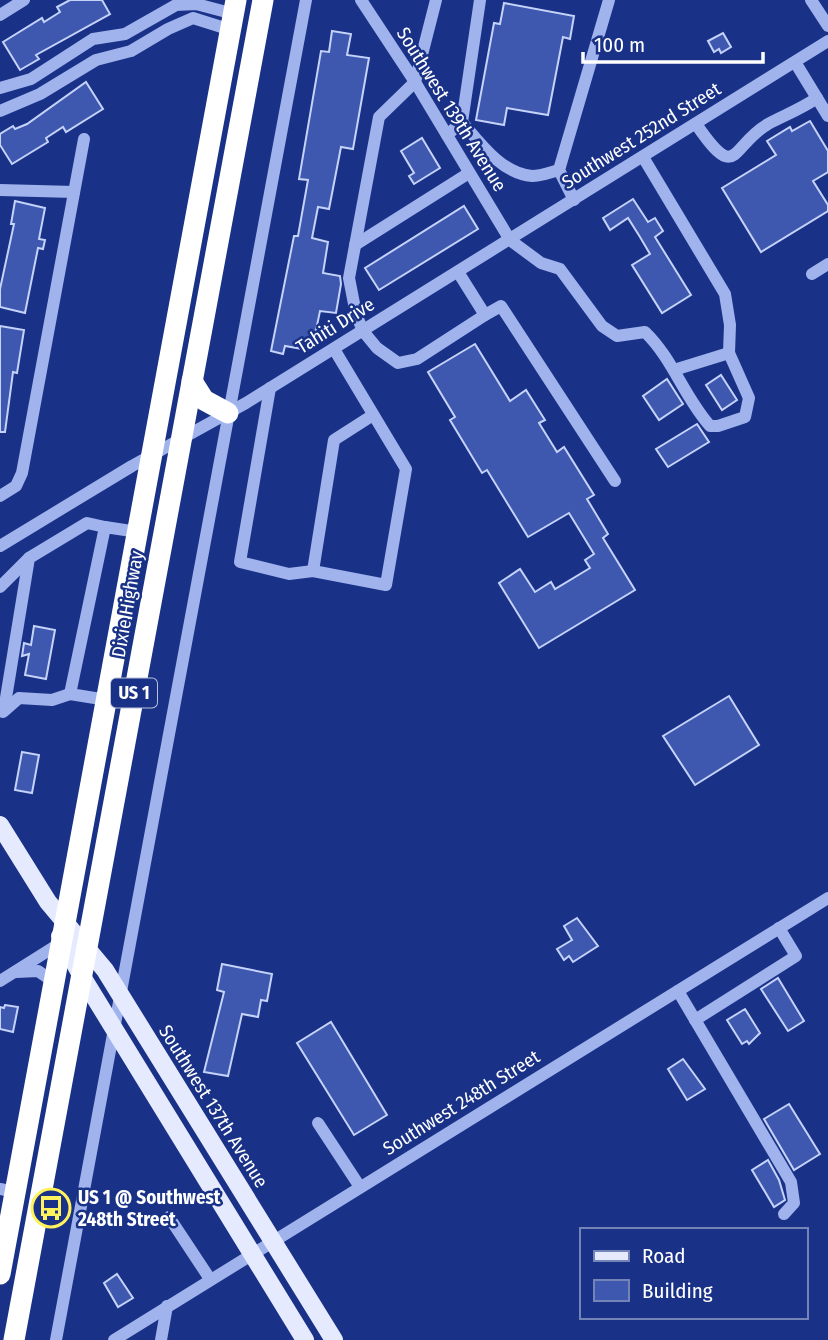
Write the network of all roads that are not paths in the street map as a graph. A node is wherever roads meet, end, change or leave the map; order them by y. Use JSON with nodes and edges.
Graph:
{"nodes":[{"id":1,"x":24,"y":0,"type":"edge"},
{"id":2,"x":263,"y":0,"type":"edge"},
{"id":3,"x":306,"y":0,"type":"edge"},
{"id":4,"x":361,"y":0,"type":"edge"},
{"id":5,"x":436,"y":0,"type":"edge"},
{"id":6,"x":480,"y":0,"type":"edge"},
{"id":7,"x":608,"y":0,"type":"edge"},
{"id":8,"x":811,"y":0,"type":"edge"},
{"id":9,"x":0,"y":15,"type":"edge"},
{"id":10,"x":234,"y":15,"type":"edge"},
{"id":11,"x":828,"y":26,"type":"edge"},
{"id":12,"x":828,"y":41,"type":"edge"},
{"id":13,"x":795,"y":62,"type":"junction"},
{"id":14,"x":415,"y":82,"type":"junction"},
{"id":15,"x":0,"y":90,"type":"edge"},
{"id":16,"x":817,"y":97,"type":"junction"},
{"id":17,"x":4,"y":108,"type":"edge"},
{"id":18,"x":828,"y":116,"type":"edge"},
{"id":19,"x":462,"y":122,"type":"junction"},
{"id":20,"x":696,"y":124,"type":"junction"},
{"id":21,"x":447,"y":135,"type":"junction"},
{"id":22,"x":84,"y":139,"type":"dead end"},
{"id":23,"x":643,"y":157,"type":"junction"},
{"id":24,"x":559,"y":170,"type":"junction"},
{"id":25,"x":469,"y":173,"type":"junction"},
{"id":26,"x":0,"y":190,"type":"edge"},
{"id":27,"x":74,"y":192,"type":"junction"},
{"id":28,"x":574,"y":200,"type":"junction"},
{"id":29,"x":510,"y":240,"type":"junction"},
{"id":30,"x":355,"y":245,"type":"junction"},
{"id":31,"x":828,"y":264,"type":"edge"},
{"id":32,"x":458,"y":272,"type":"junction"},
{"id":33,"x":812,"y":274,"type":"dead end"},
{"id":34,"x":485,"y":315,"type":"junction"},
{"id":35,"x":363,"y":331,"type":"junction"},
{"id":36,"x":334,"y":349,"type":"junction"},
{"id":37,"x":729,"y":353,"type":"junction"},
{"id":38,"x":674,"y":370,"type":"junction"},
{"id":39,"x":192,"y":382,"type":"junction"},
{"id":40,"x":270,"y":388,"type":"junction"},
{"id":41,"x":228,"y":413,"type":"junction"},
{"id":42,"x":373,"y":415,"type":"junction"},
{"id":43,"x":180,"y":441,"type":"junction"},
{"id":44,"x":152,"y":456,"type":"junction"},
{"id":45,"x":615,"y":481,"type":"dead end"},
{"id":46,"x":0,"y":496,"type":"edge"},
{"id":47,"x":105,"y":527,"type":"junction"},
{"id":48,"x":138,"y":532,"type":"junction"},
{"id":49,"x":0,"y":546,"type":"edge"},
{"id":50,"x":29,"y":558,"type":"junction"},
{"id":51,"x":313,"y":571,"type":"junction"},
{"id":52,"x":0,"y":587,"type":"edge"},
{"id":53,"x":70,"y":694,"type":"junction"},
{"id":54,"x":107,"y":700,"type":"junction"},
{"id":55,"x":1,"y":710,"type":"edge"},
{"id":56,"x":0,"y":825,"type":"edge"},
{"id":57,"x":103,"y":858,"type":"junction"},
{"id":58,"x":828,"y":898,"type":"edge"},
{"id":59,"x":48,"y":902,"type":"junction"},
{"id":60,"x":66,"y":920,"type":"junction"},
{"id":61,"x":779,"y":928,"type":"junction"},
{"id":62,"x":62,"y":942,"type":"junction"},
{"id":63,"x":87,"y":945,"type":"junction"},
{"id":64,"x":16,"y":972,"type":"junction"},
{"id":65,"x":81,"y":975,"type":"junction"},
{"id":66,"x":0,"y":981,"type":"edge"},
{"id":67,"x":54,"y":982,"type":"junction"},
{"id":68,"x":678,"y":990,"type":"junction"},
{"id":69,"x":120,"y":995,"type":"junction"},
{"id":70,"x":695,"y":1020,"type":"junction"},
{"id":71,"x":114,"y":1028,"type":"junction"},
{"id":72,"x":318,"y":1123,"type":"dead end"},
{"id":73,"x":360,"y":1187,"type":"junction"},
{"id":74,"x":7,"y":1190,"type":"edge"},
{"id":75,"x":784,"y":1214,"type":"dead end"},
{"id":76,"x":169,"y":1217,"type":"dead end"},
{"id":77,"x":272,"y":1240,"type":"junction"},
{"id":78,"x":252,"y":1252,"type":"junction"},
{"id":79,"x":0,"y":1273,"type":"edge"},
{"id":80,"x":209,"y":1279,"type":"junction"},
{"id":81,"x":167,"y":1306,"type":"junction"},
{"id":82,"x":15,"y":1339,"type":"edge"},
{"id":83,"x":56,"y":1340,"type":"edge"},
{"id":84,"x":114,"y":1340,"type":"edge"},
{"id":85,"x":161,"y":1340,"type":"edge"},
{"id":86,"x":305,"y":1340,"type":"edge"},
{"id":87,"x":334,"y":1340,"type":"edge"}],
"edges":[{"from":1,"to":9,"type":"street"},
{"from":2,"to":39,"type":"highway","name":"Dixie Highway","number":"US 1"},
{"from":3,"to":41,"type":"street"},
{"from":4,"to":14,"type":"street","name":"Southwest 139th Avenue"},
{"from":5,"to":14,"type":"street"},
{"from":6,"to":19,"type":"street"},
{"from":7,"to":24,"type":"street"},
{"from":8,"to":11,"type":"street"},
{"from":10,"to":15,"type":"street"},
{"from":10,"to":17,"type":"street"},
{"from":10,"to":44,"type":"highway","name":"Dixie Highway","number":"US 1"},
{"from":12,"to":13,"type":"street","name":"Southwest 252nd Street"},
{"from":13,"to":16,"type":"street"},
{"from":13,"to":20,"type":"street","name":"Southwest 252nd Street"},
{"from":14,"to":21,"type":"street","name":"Southwest 139th Avenue"},
{"from":14,"to":30,"type":"street"},
{"from":15,"to":17,"type":"street"},
{"from":16,"to":18,"type":"street"},
{"from":16,"to":20,"type":"street"},
{"from":19,"to":21,"type":"street"},
{"from":19,"to":24,"type":"street"},
{"from":20,"to":23,"type":"street","name":"Southwest 252nd Street"},
{"from":21,"to":25,"type":"street","name":"Southwest 139th Avenue"},
{"from":22,"to":27,"type":"street"},
{"from":23,"to":28,"type":"street","name":"Southwest 252nd Street"},
{"from":23,"to":37,"type":"street"},
{"from":24,"to":28,"type":"street"},
{"from":25,"to":29,"type":"street","name":"Southwest 139th Avenue"},
{"from":25,"to":30,"type":"street"},
{"from":26,"to":27,"type":"street"},
{"from":27,"to":46,"type":"street"},
{"from":28,"to":29,"type":"street","name":"Southwest 252nd Street"},
{"from":29,"to":32,"type":"street","name":"Tahiti Drive"},
{"from":29,"to":38,"type":"street"},
{"from":30,"to":35,"type":"street"},
{"from":31,"to":33,"type":"street"},
{"from":32,"to":34,"type":"street"},
{"from":32,"to":35,"type":"street","name":"Tahiti Drive"},
{"from":34,"to":35,"type":"street"},
{"from":34,"to":45,"type":"street"},
{"from":35,"to":36,"type":"street","name":"Tahiti Drive"},
{"from":36,"to":40,"type":"street","name":"Tahiti Drive"},
{"from":36,"to":42,"type":"street"},
{"from":37,"to":38,"type":"street"},
{"from":37,"to":38,"type":"street"},
{"from":39,"to":41,"type":"highway"},
{"from":39,"to":43,"type":"highway","name":"Dixie Highway","number":"US 1"},
{"from":40,"to":41,"type":"street","name":"Tahiti Drive"},
{"from":40,"to":51,"type":"street"},
{"from":41,"to":43,"type":"street","name":"Tahiti Drive"},
{"from":41,"to":69,"type":"street"},
{"from":42,"to":51,"type":"street"},
{"from":42,"to":51,"type":"street"},
{"from":43,"to":44,"type":"street"},
{"from":43,"to":57,"type":"highway","name":"Dixie Highway","number":"US 1"},
{"from":44,"to":48,"type":"highway","name":"Dixie Highway","number":"US 1"},
{"from":44,"to":49,"type":"street"},
{"from":47,"to":48,"type":"street"},
{"from":47,"to":50,"type":"street"},
{"from":47,"to":53,"type":"street"},
{"from":48,"to":54,"type":"highway","name":"Dixie Highway","number":"US 1"},
{"from":50,"to":52,"type":"street"},
{"from":50,"to":55,"type":"street"},
{"from":53,"to":54,"type":"street"},
{"from":53,"to":55,"type":"street"},
{"from":54,"to":57,"type":"highway"},
{"from":54,"to":60,"type":"highway","name":"Dixie Highway","number":"US 1"},
{"from":56,"to":59,"type":"main road","name":"Southwest 137th Avenue"},
{"from":57,"to":63,"type":"highway","name":"Dixie Highway","number":"US 1"},
{"from":58,"to":61,"type":"street","name":"Southwest 248th Street"},
{"from":59,"to":60,"type":"main road","name":"Southwest 137th Avenue"},
{"from":59,"to":62,"type":"main road","name":"Southwest 137th Avenue"},
{"from":60,"to":62,"type":"highway","name":"Dixie Highway","number":"US 1"},
{"from":60,"to":63,"type":"main road","name":"Southwest 137th Avenue"},
{"from":61,"to":68,"type":"street","name":"Southwest 248th Street"},
{"from":61,"to":70,"type":"street"},
{"from":62,"to":64,"type":"street"},
{"from":62,"to":65,"type":"main road","name":"Southwest 137th Avenue"},
{"from":62,"to":67,"type":"highway","name":"Dixie Highway","number":"US 1"},
{"from":63,"to":65,"type":"highway","name":"Dixie Highway","number":"US 1"},
{"from":63,"to":69,"type":"main road","name":"Southwest 137th Avenue"},
{"from":64,"to":66,"type":"street"},
{"from":64,"to":67,"type":"street"},
{"from":65,"to":71,"type":"main road","name":"Southwest 137th Avenue"},
{"from":65,"to":82,"type":"highway","name":"Dixie Highway","number":"US 1"},
{"from":67,"to":74,"type":"highway","name":"Dixie Highway","number":"US 1"},
{"from":68,"to":70,"type":"street"},
{"from":68,"to":73,"type":"street","name":"Southwest 248th Street"},
{"from":69,"to":71,"type":"street"},
{"from":69,"to":77,"type":"main road","name":"Southwest 137th Avenue"},
{"from":70,"to":75,"type":"street"},
{"from":71,"to":78,"type":"main road","name":"Southwest 137th Avenue"},
{"from":71,"to":83,"type":"street"},
{"from":72,"to":73,"type":"street"},
{"from":73,"to":77,"type":"street","name":"Southwest 248th Street"},
{"from":74,"to":79,"type":"highway","name":"Dixie Highway","number":"US 1"},
{"from":76,"to":80,"type":"street"},
{"from":77,"to":78,"type":"street","name":"Southwest 248th Street"},
{"from":77,"to":87,"type":"main road","name":"Southwest 137th Avenue"},
{"from":78,"to":80,"type":"street","name":"Southwest 248th Street"},
{"from":78,"to":86,"type":"main road","name":"Southwest 137th Avenue"},
{"from":80,"to":81,"type":"street","name":"Southwest 248th Street"},
{"from":81,"to":84,"type":"street","name":"Southwest 248th Street"},
{"from":81,"to":85,"type":"street"}]}
